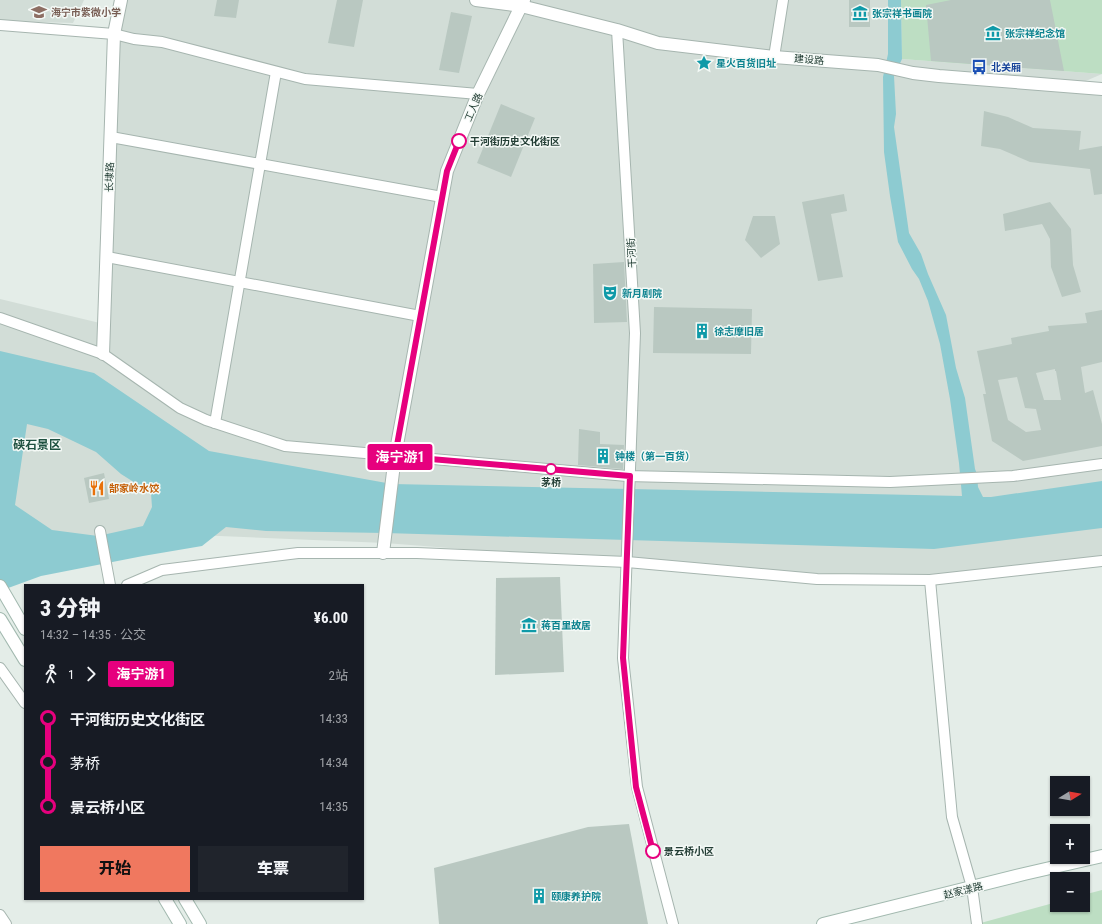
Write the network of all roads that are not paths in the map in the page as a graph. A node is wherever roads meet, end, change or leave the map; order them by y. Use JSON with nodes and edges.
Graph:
{"nodes":[{"id":1,"x":121,"y":0,"type":"edge"},
{"id":2,"x":476,"y":0,"type":"edge"},
{"id":3,"x":783,"y":0,"type":"edge"},
{"id":4,"x":522,"y":3,"type":"edge"},
{"id":5,"x":0,"y":25,"type":"edge"},
{"id":6,"x":617,"y":30,"type":"junction"},
{"id":7,"x":114,"y":34,"type":"junction"},
{"id":8,"x":774,"y":57,"type":"junction"},
{"id":9,"x":276,"y":72,"type":"junction"},
{"id":10,"x":1102,"y":89,"type":"edge"},
{"id":11,"x":478,"y":94,"type":"junction"},
{"id":12,"x":111,"y":137,"type":"junction"},
{"id":13,"x":260,"y":164,"type":"junction"},
{"id":14,"x":442,"y":197,"type":"junction"},
{"id":15,"x":107,"y":257,"type":"junction"},
{"id":16,"x":240,"y":282,"type":"junction"},
{"id":17,"x":420,"y":316,"type":"junction"},
{"id":18,"x":0,"y":318,"type":"edge"},
{"id":19,"x":103,"y":354,"type":"junction"},
{"id":20,"x":215,"y":423,"type":"junction"},
{"id":21,"x":394,"y":460,"type":"junction"},
{"id":22,"x":1102,"y":464,"type":"edge"},
{"id":23,"x":630,"y":476,"type":"junction"},
{"id":24,"x":100,"y":531,"type":"dead end"},
{"id":25,"x":384,"y":548,"type":"junction"},
{"id":26,"x":627,"y":558,"type":"junction"},
{"id":27,"x":1102,"y":561,"type":"edge"},
{"id":28,"x":930,"y":580,"type":"junction"},
{"id":29,"x":110,"y":584,"type":"edge"},
{"id":30,"x":129,"y":584,"type":"edge"},
{"id":31,"x":0,"y":586,"type":"edge"},
{"id":32,"x":0,"y":619,"type":"edge"},
{"id":33,"x":24,"y":627,"type":"edge"},
{"id":34,"x":24,"y":658,"type":"edge"},
{"id":35,"x":0,"y":668,"type":"edge"},
{"id":36,"x":24,"y":702,"type":"edge"},
{"id":37,"x":1102,"y":856,"type":"edge"},
{"id":38,"x":972,"y":887,"type":"junction"},
{"id":39,"x":166,"y":900,"type":"edge"},
{"id":40,"x":186,"y":900,"type":"edge"},
{"id":41,"x":0,"y":916,"type":"edge"},
{"id":42,"x":6,"y":924,"type":"edge"},
{"id":43,"x":180,"y":924,"type":"edge"},
{"id":44,"x":200,"y":924,"type":"edge"},
{"id":45,"x":672,"y":924,"type":"edge"},
{"id":46,"x":823,"y":924,"type":"edge"},
{"id":47,"x":977,"y":924,"type":"edge"}],
"edges":[{"from":1,"to":7,"type":"street","name":"长埭路"},
{"from":2,"to":4,"type":"street","name":"建设路"},
{"from":3,"to":8,"type":"street"},
{"from":4,"to":6,"type":"street","name":"建设路"},
{"from":4,"to":11,"type":"street","name":"工人路"},
{"from":5,"to":7,"type":"street"},
{"from":6,"to":8,"type":"street","name":"建设路"},
{"from":6,"to":23,"type":"street","name":"干河街"},
{"from":7,"to":9,"type":"street"},
{"from":7,"to":12,"type":"street","name":"长埭路"},
{"from":8,"to":10,"type":"street","name":"建设路"},
{"from":9,"to":11,"type":"street"},
{"from":9,"to":13,"type":"street"},
{"from":11,"to":14,"type":"street","name":"工人路"},
{"from":12,"to":13,"type":"street"},
{"from":12,"to":15,"type":"street","name":"长埭路"},
{"from":13,"to":14,"type":"street"},
{"from":13,"to":16,"type":"street"},
{"from":14,"to":17,"type":"street","name":"工人路"},
{"from":15,"to":16,"type":"street"},
{"from":15,"to":19,"type":"street","name":"长埭路"},
{"from":16,"to":17,"type":"street"},
{"from":16,"to":20,"type":"street"},
{"from":17,"to":21,"type":"street","name":"工人路"},
{"from":18,"to":19,"type":"street"},
{"from":19,"to":20,"type":"street"},
{"from":20,"to":21,"type":"street"},
{"from":21,"to":23,"type":"street"},
{"from":21,"to":25,"type":"street","name":"工人路"},
{"from":22,"to":23,"type":"street"},
{"from":23,"to":26,"type":"street","name":"干河街"},
{"from":24,"to":29,"type":"street"},
{"from":25,"to":26,"type":"street"},
{"from":25,"to":30,"type":"street"},
{"from":26,"to":28,"type":"street"},
{"from":26,"to":45,"type":"street","name":"干河街"},
{"from":27,"to":28,"type":"street"},
{"from":28,"to":38,"type":"street"},
{"from":31,"to":33,"type":"street"},
{"from":32,"to":34,"type":"street"},
{"from":35,"to":36,"type":"street"},
{"from":37,"to":38,"type":"street","name":"赵家漾路"},
{"from":38,"to":46,"type":"street","name":"赵家漾路"},
{"from":38,"to":47,"type":"street"},
{"from":39,"to":43,"type":"street"},
{"from":40,"to":44,"type":"street"},
{"from":41,"to":42,"type":"street"}]}
